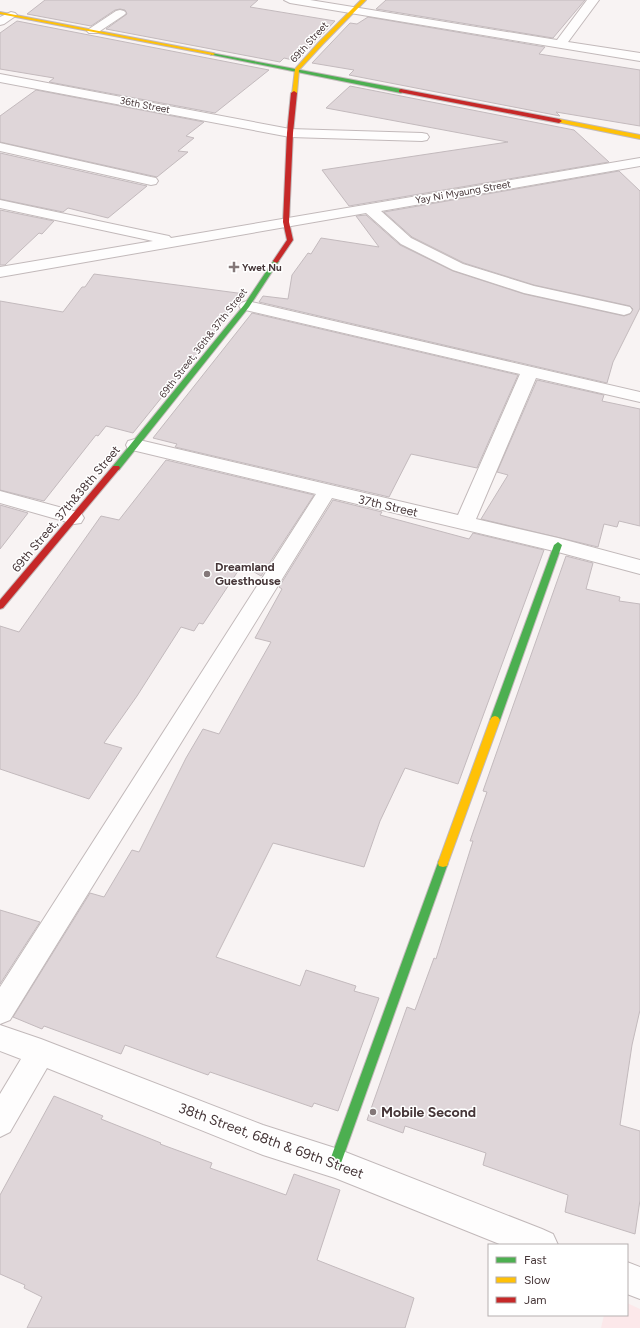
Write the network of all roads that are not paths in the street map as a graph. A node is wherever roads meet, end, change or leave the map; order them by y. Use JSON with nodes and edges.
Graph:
{"nodes":[{"id":1,"x":290,"y":0,"type":"edge"},
{"id":2,"x":364,"y":0,"type":"edge"},
{"id":3,"x":593,"y":0,"type":"edge"},
{"id":4,"x":354,"y":11,"type":"junction"},
{"id":5,"x":120,"y":13,"type":"dead end"},
{"id":6,"x":6,"y":14,"type":"edge"},
{"id":7,"x":0,"y":22,"type":"edge"},
{"id":8,"x":93,"y":31,"type":"junction"},
{"id":9,"x":560,"y":44,"type":"junction"},
{"id":10,"x":640,"y":57,"type":"edge"},
{"id":11,"x":298,"y":70,"type":"junction"},
{"id":12,"x":0,"y":78,"type":"edge"},
{"id":13,"x":15,"y":81,"type":"junction"},
{"id":14,"x":0,"y":92,"type":"edge"},
{"id":15,"x":290,"y":133,"type":"junction"},
{"id":16,"x":422,"y":137,"type":"dead end"},
{"id":17,"x":640,"y":137,"type":"edge"},
{"id":18,"x":0,"y":147,"type":"edge"},
{"id":19,"x":640,"y":162,"type":"edge"},
{"id":20,"x":151,"y":182,"type":"dead end"},
{"id":21,"x":0,"y":204,"type":"edge"},
{"id":22,"x":369,"y":208,"type":"junction"},
{"id":23,"x":286,"y":222,"type":"junction"},
{"id":24,"x":175,"y":242,"type":"junction"},
{"id":25,"x":0,"y":272,"type":"edge"},
{"id":26,"x":247,"y":306,"type":"junction"},
{"id":27,"x":624,"y":310,"type":"dead end"},
{"id":28,"x":530,"y":372,"type":"junction"},
{"id":29,"x":640,"y":397,"type":"edge"},
{"id":30,"x":135,"y":445,"type":"junction"},
{"id":31,"x":327,"y":491,"type":"junction"},
{"id":32,"x":0,"y":496,"type":"edge"},
{"id":33,"x":74,"y":518,"type":"junction"},
{"id":34,"x":464,"y":523,"type":"junction"},
{"id":35,"x":558,"y":545,"type":"junction"},
{"id":36,"x":640,"y":567,"type":"edge"},
{"id":37,"x":0,"y":606,"type":"edge"},
{"id":38,"x":0,"y":1011,"type":"edge"},
{"id":39,"x":0,"y":1038,"type":"edge"},
{"id":40,"x":41,"y":1052,"type":"junction"},
{"id":41,"x":0,"y":1122,"type":"edge"},
{"id":42,"x":334,"y":1163,"type":"junction"},
{"id":43,"x":539,"y":1244,"type":"edge"},
{"id":44,"x":628,"y":1278,"type":"edge"},
{"id":45,"x":640,"y":1284,"type":"edge"}],
"edges":[{"from":1,"to":4,"type":"street"},
{"from":2,"to":4,"type":"street","name":"69th Street"},
{"from":3,"to":9,"type":"street"},
{"from":4,"to":9,"type":"street"},
{"from":4,"to":11,"type":"street","name":"69th Street"},
{"from":5,"to":8,"type":"street"},
{"from":6,"to":7,"type":"street"},
{"from":6,"to":8,"type":"street"},
{"from":8,"to":11,"type":"street"},
{"from":9,"to":10,"type":"street"},
{"from":11,"to":15,"type":"street","name":"69th Street"},
{"from":11,"to":17,"type":"street"},
{"from":12,"to":13,"type":"street","name":"36th Street"},
{"from":13,"to":14,"type":"street"},
{"from":13,"to":15,"type":"street","name":"36th Street"},
{"from":15,"to":16,"type":"street","name":"36th Street"},
{"from":15,"to":23,"type":"street","name":"69th Street, 36th& 37th Street"},
{"from":18,"to":20,"type":"street"},
{"from":19,"to":22,"type":"street","name":"Yay Ni Myaung Street"},
{"from":21,"to":24,"type":"street"},
{"from":22,"to":23,"type":"street","name":"Yay Ni Myaung Street"},
{"from":22,"to":27,"type":"street"},
{"from":23,"to":24,"type":"street","name":"Yay Ni Myaung Street"},
{"from":23,"to":26,"type":"street","name":"69th Street, 36th& 37th Street"},
{"from":24,"to":25,"type":"street","name":"Yay Ni Myaung Street"},
{"from":26,"to":28,"type":"street"},
{"from":26,"to":30,"type":"street","name":"69th Street, 36th& 37th Street"},
{"from":28,"to":29,"type":"street"},
{"from":28,"to":34,"type":"street"},
{"from":30,"to":31,"type":"street","name":"37th Street"},
{"from":30,"to":33,"type":"street","name":"69th Street, 37th&38th Street"},
{"from":31,"to":34,"type":"street","name":"37th Street"},
{"from":31,"to":38,"type":"street"},
{"from":32,"to":33,"type":"street"},
{"from":33,"to":37,"type":"street","name":"69th Street, 37th&38th Street"},
{"from":34,"to":35,"type":"street","name":"37th Street"},
{"from":35,"to":36,"type":"street","name":"37th Street"},
{"from":35,"to":42,"type":"street"},
{"from":39,"to":40,"type":"street","name":"38th Street, 68th & 69th Street"},
{"from":40,"to":41,"type":"street"},
{"from":40,"to":42,"type":"street","name":"38th Street, 68th & 69th Street"},
{"from":42,"to":43,"type":"street","name":"38th Street, 68th & 69th Street"},
{"from":44,"to":45,"type":"street"}]}
